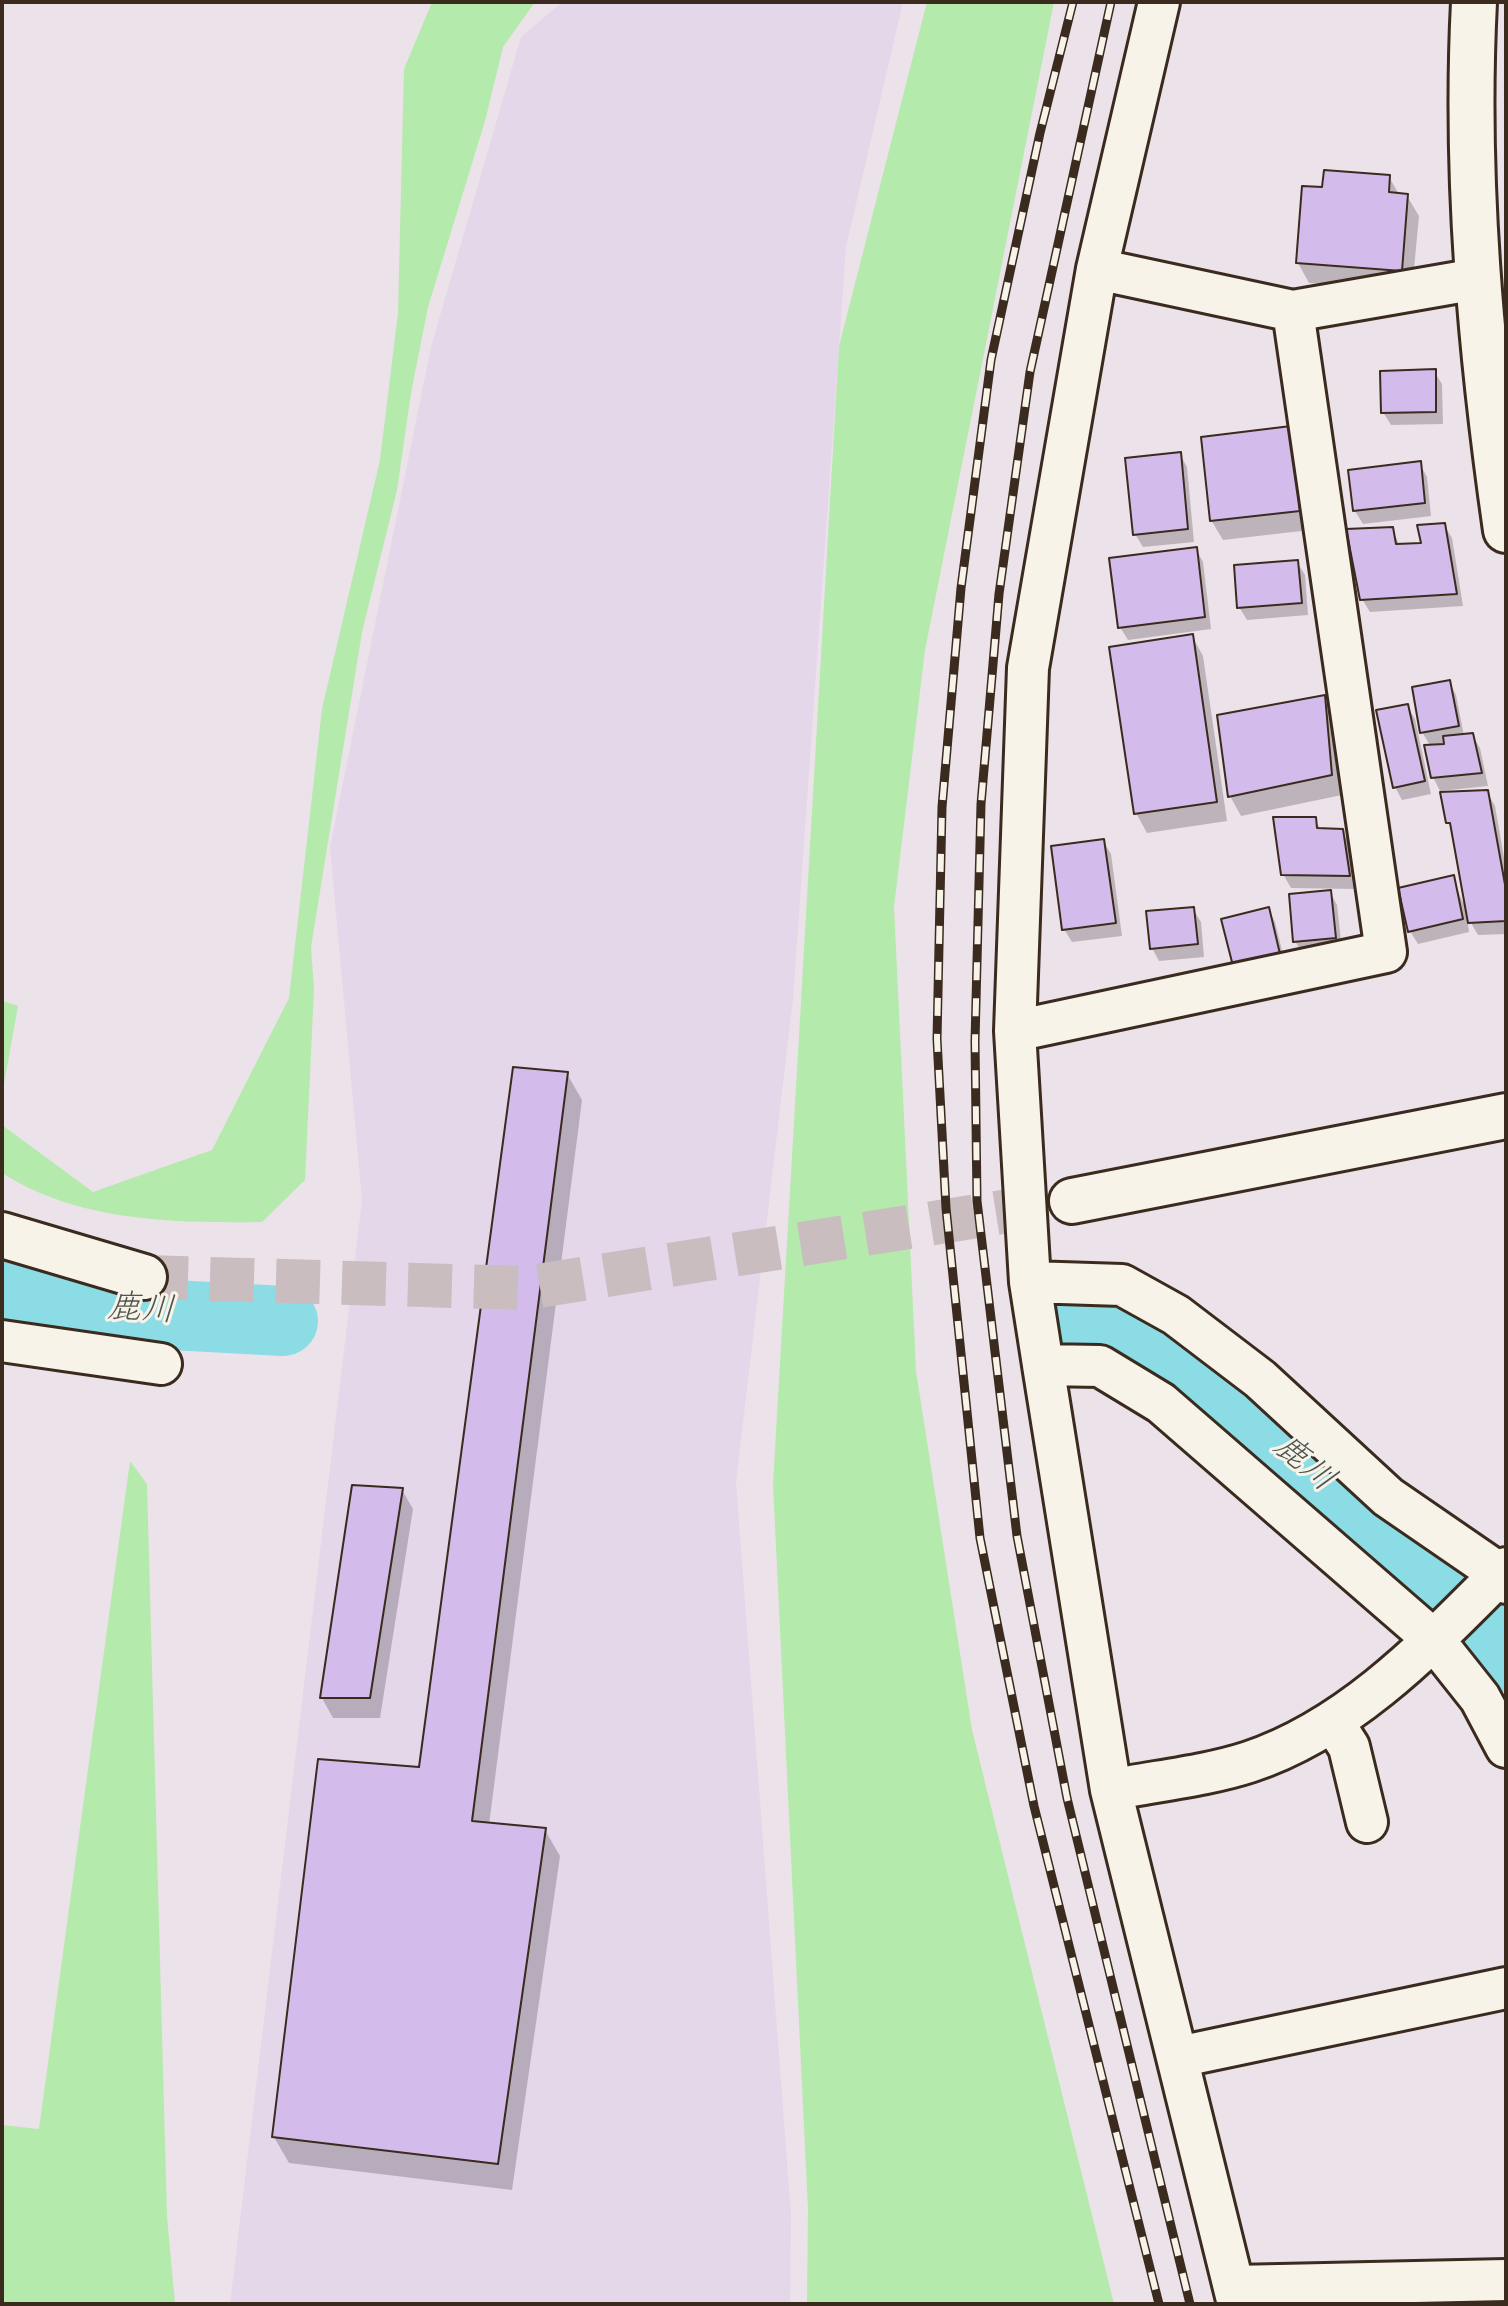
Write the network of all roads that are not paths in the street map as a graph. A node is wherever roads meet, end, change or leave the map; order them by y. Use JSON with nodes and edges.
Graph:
{"nodes":[{"id":1,"x":1159,"y":2,"type":"edge"},
{"id":2,"x":1474,"y":2,"type":"edge"},
{"id":3,"x":1097,"y":269,"type":"junction"},
{"id":4,"x":1477,"y":279,"type":"junction"},
{"id":5,"x":1293,"y":311,"type":"junction"},
{"id":6,"x":1506,"y":530,"type":"edge"},
{"id":7,"x":1015,"y":1031,"type":"junction"},
{"id":8,"x":1506,"y":1116,"type":"edge"},
{"id":9,"x":1072,"y":1201,"type":"tunnel mouth"},
{"id":10,"x":2,"y":1235,"type":"edge"},
{"id":11,"x":144,"y":1277,"type":"tunnel mouth"},
{"id":12,"x":1030,"y":1282,"type":"junction"},
{"id":13,"x":2,"y":1341,"type":"edge"},
{"id":14,"x":161,"y":1364,"type":"dead end"},
{"id":15,"x":1043,"y":1365,"type":"junction"},
{"id":16,"x":1498,"y":1579,"type":"edge"},
{"id":17,"x":1442,"y":1632,"type":"junction"},
{"id":18,"x":1333,"y":1722,"type":"junction"},
{"id":19,"x":1506,"y":1747,"type":"edge"},
{"id":20,"x":1111,"y":1790,"type":"junction"},
{"id":21,"x":1367,"y":1822,"type":"dead end"},
{"id":22,"x":1506,"y":1988,"type":"edge"},
{"id":23,"x":1178,"y":2057,"type":"junction"},
{"id":24,"x":1506,"y":2280,"type":"edge"},
{"id":25,"x":1236,"y":2295,"type":"edge"}],
"edges":[{"from":1,"to":3,"type":"street"},
{"from":2,"to":4,"type":"street"},
{"from":3,"to":5,"type":"street"},
{"from":3,"to":7,"type":"street"},
{"from":4,"to":5,"type":"street"},
{"from":4,"to":6,"type":"street"},
{"from":5,"to":7,"type":"street"},
{"from":7,"to":12,"type":"street"},
{"from":8,"to":9,"type":"street"},
{"from":10,"to":11,"type":"street"},
{"from":12,"to":15,"type":"street"},
{"from":12,"to":16,"type":"street"},
{"from":13,"to":14,"type":"street"},
{"from":15,"to":17,"type":"street"},
{"from":15,"to":20,"type":"street"},
{"from":16,"to":17,"type":"street"},
{"from":17,"to":18,"type":"street"},
{"from":17,"to":19,"type":"street"},
{"from":18,"to":20,"type":"street"},
{"from":18,"to":21,"type":"street"},
{"from":20,"to":23,"type":"street"},
{"from":22,"to":23,"type":"street"},
{"from":23,"to":25,"type":"street"},
{"from":24,"to":25,"type":"street"}]}
